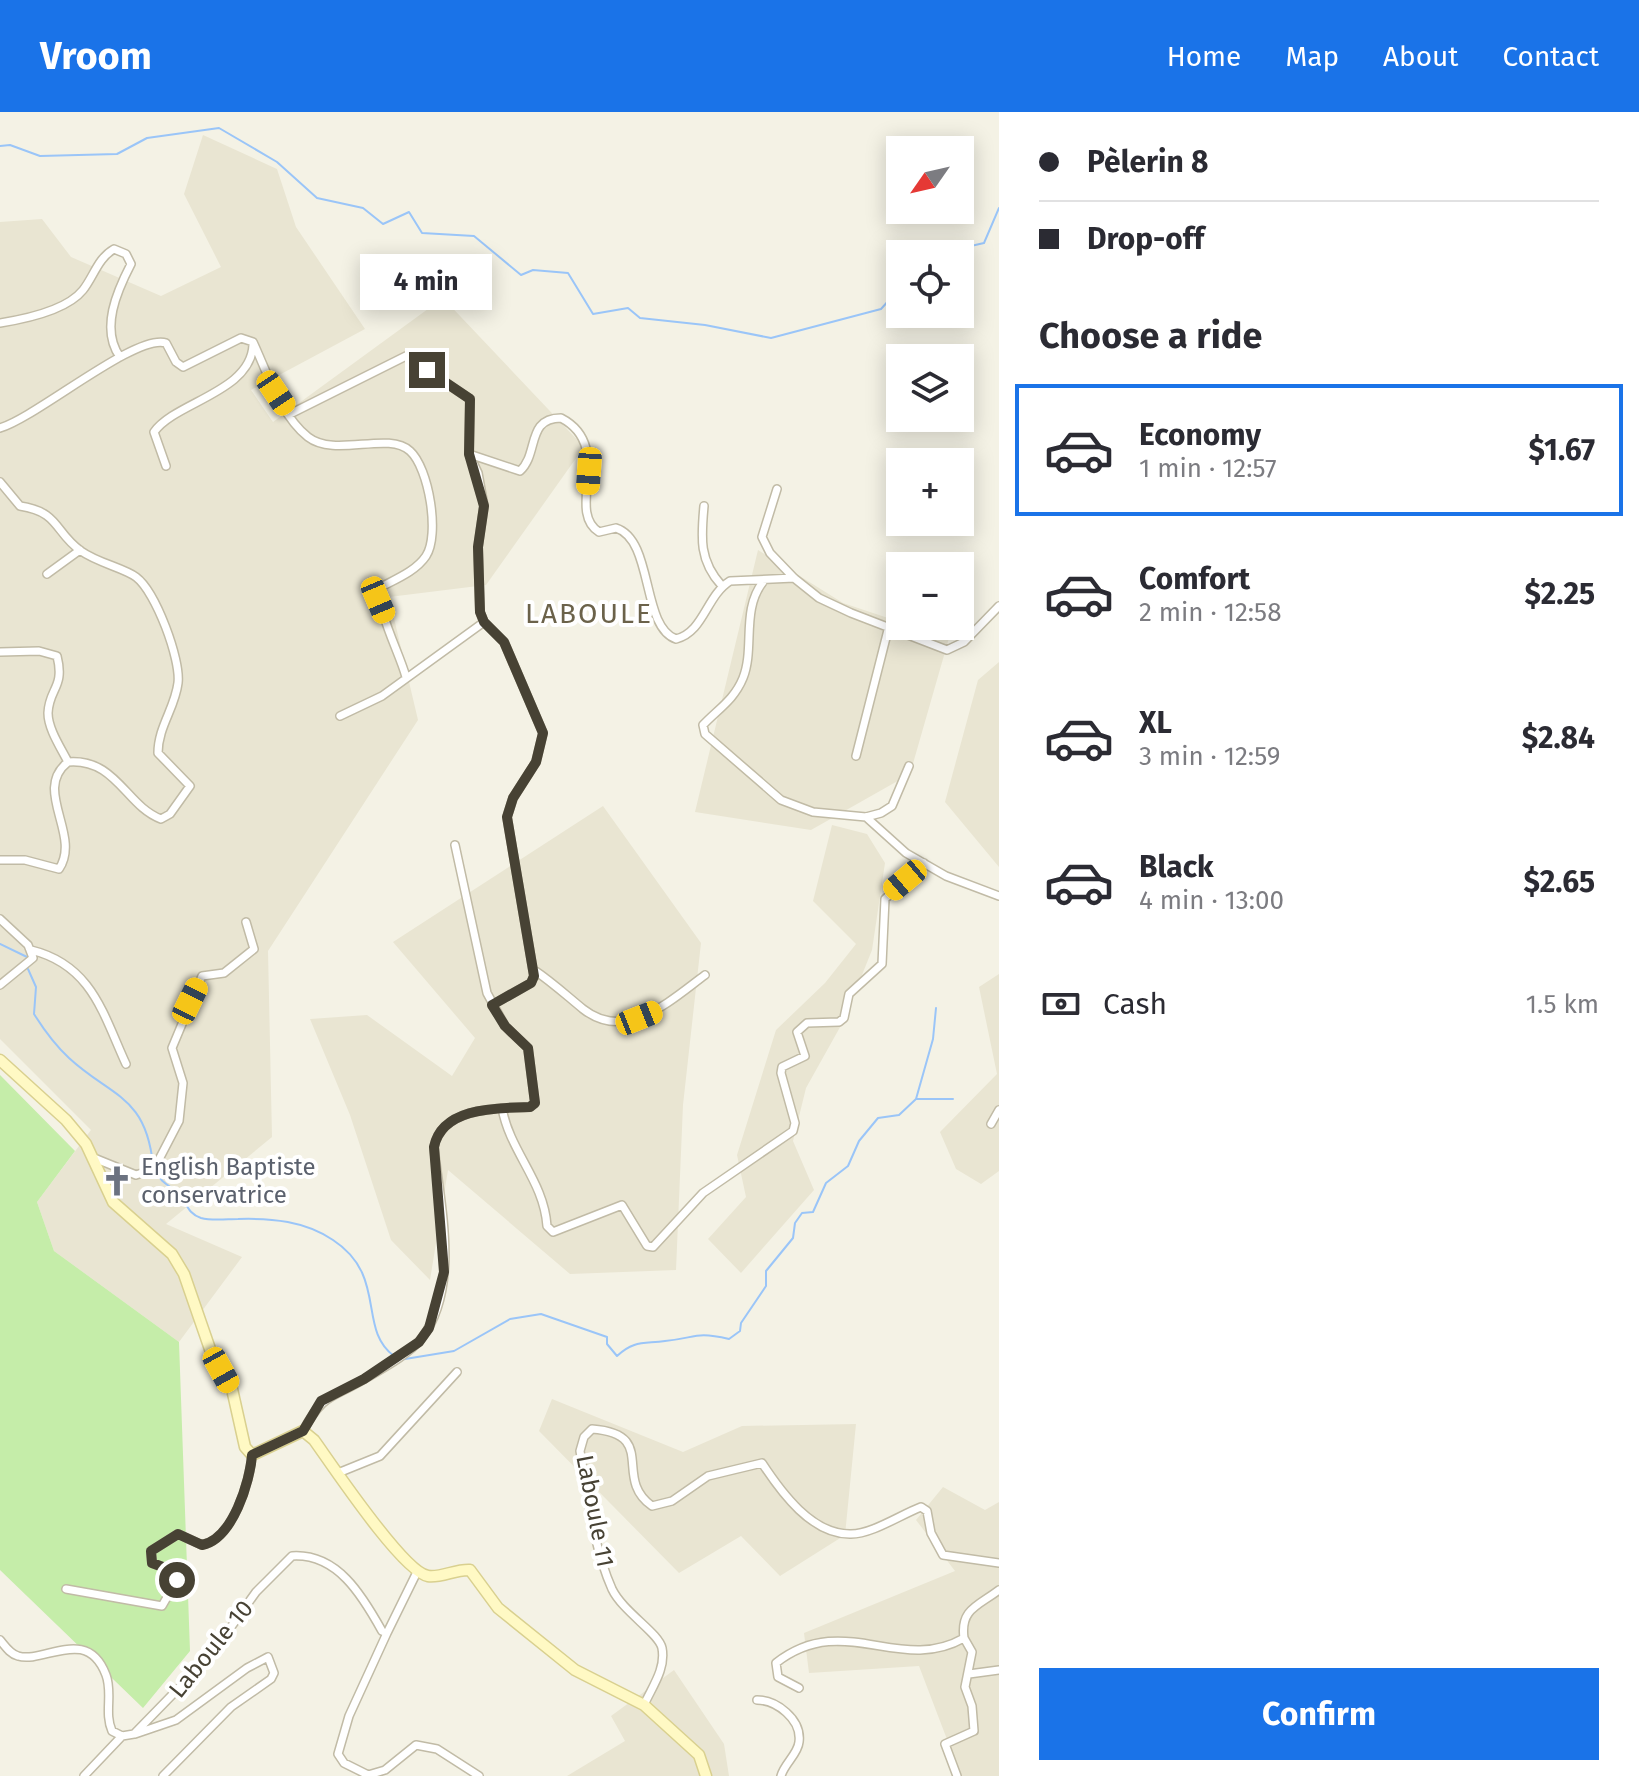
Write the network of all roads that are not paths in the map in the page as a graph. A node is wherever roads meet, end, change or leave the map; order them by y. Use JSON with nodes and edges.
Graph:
{"nodes":[{"id":1,"x":0,"y":323,"type":"edge"},
{"id":2,"x":253,"y":342,"type":"junction"},
{"id":3,"x":120,"y":357,"type":"junction"},
{"id":4,"x":290,"y":414,"type":"junction"},
{"id":5,"x":0,"y":428,"type":"edge"},
{"id":6,"x":469,"y":454,"type":"junction"},
{"id":7,"x":166,"y":466,"type":"dead end"},
{"id":8,"x":0,"y":482,"type":"edge"},
{"id":9,"x":777,"y":489,"type":"dead end"},
{"id":10,"x":704,"y":506,"type":"dead end"},
{"id":11,"x":80,"y":550,"type":"junction"},
{"id":12,"x":47,"y":574,"type":"dead end"},
{"id":13,"x":794,"y":578,"type":"junction"},
{"id":14,"x":763,"y":582,"type":"junction"},
{"id":15,"x":722,"y":586,"type":"junction"},
{"id":16,"x":999,"y":606,"type":"edge"},
{"id":17,"x":484,"y":622,"type":"junction"},
{"id":18,"x":886,"y":625,"type":"edge"},
{"id":19,"x":974,"y":632,"type":"edge"},
{"id":20,"x":886,"y":638,"type":"edge"},
{"id":21,"x":923,"y":640,"type":"edge"},
{"id":22,"x":966,"y":640,"type":"edge"},
{"id":23,"x":0,"y":653,"type":"edge"},
{"id":24,"x":406,"y":677,"type":"junction"},
{"id":25,"x":340,"y":716,"type":"dead end"},
{"id":26,"x":856,"y":756,"type":"dead end"},
{"id":27,"x":68,"y":762,"type":"junction"},
{"id":28,"x":909,"y":766,"type":"dead end"},
{"id":29,"x":866,"y":817,"type":"junction"},
{"id":30,"x":455,"y":845,"type":"dead end"},
{"id":31,"x":0,"y":860,"type":"edge"},
{"id":32,"x":924,"y":863,"type":"junction"},
{"id":33,"x":999,"y":896,"type":"edge"},
{"id":34,"x":0,"y":919,"type":"edge"},
{"id":35,"x":246,"y":922,"type":"dead end"},
{"id":36,"x":31,"y":950,"type":"junction"},
{"id":37,"x":534,"y":970,"type":"junction"},
{"id":38,"x":705,"y":975,"type":"dead end"},
{"id":39,"x":0,"y":985,"type":"edge"},
{"id":40,"x":492,"y":1005,"type":"junction"},
{"id":41,"x":0,"y":1060,"type":"edge"},
{"id":42,"x":126,"y":1064,"type":"dead end"},
{"id":43,"x":502,"y":1108,"type":"junction"},
{"id":44,"x":999,"y":1110,"type":"edge"},
{"id":45,"x":991,"y":1124,"type":"dead end"},
{"id":46,"x":91,"y":1157,"type":"junction"},
{"id":47,"x":457,"y":1372,"type":"dead end"},
{"id":48,"x":303,"y":1431,"type":"junction"},
{"id":49,"x":252,"y":1455,"type":"junction"},
{"id":50,"x":338,"y":1473,"type":"junction"},
{"id":51,"x":999,"y":1563,"type":"edge"},
{"id":52,"x":417,"y":1572,"type":"junction"},
{"id":53,"x":66,"y":1589,"type":"dead end"},
{"id":54,"x":999,"y":1590,"type":"edge"},
{"id":55,"x":387,"y":1633,"type":"junction"},
{"id":56,"x":964,"y":1638,"type":"junction"},
{"id":57,"x":0,"y":1640,"type":"edge"},
{"id":58,"x":999,"y":1670,"type":"edge"},
{"id":59,"x":969,"y":1674,"type":"junction"},
{"id":60,"x":799,"y":1688,"type":"dead end"},
{"id":61,"x":757,"y":1700,"type":"dead end"},
{"id":62,"x":644,"y":1705,"type":"junction"},
{"id":63,"x":134,"y":1734,"type":"junction"},
{"id":64,"x":122,"y":1736,"type":"junction"},
{"id":65,"x":84,"y":1776,"type":"edge"},
{"id":66,"x":163,"y":1776,"type":"edge"},
{"id":67,"x":479,"y":1776,"type":"edge"},
{"id":68,"x":706,"y":1776,"type":"edge"},
{"id":69,"x":781,"y":1776,"type":"edge"},
{"id":70,"x":957,"y":1776,"type":"edge"}],
"edges":[{"from":1,"to":3,"type":"street"},
{"from":2,"to":3,"type":"street"},
{"from":2,"to":4,"type":"street"},
{"from":2,"to":7,"type":"street"},
{"from":3,"to":5,"type":"street"},
{"from":4,"to":6,"type":"street"},
{"from":4,"to":24,"type":"street"},
{"from":6,"to":15,"type":"street"},
{"from":6,"to":17,"type":"street"},
{"from":8,"to":11,"type":"street"},
{"from":9,"to":13,"type":"street"},
{"from":10,"to":15,"type":"street"},
{"from":11,"to":12,"type":"street"},
{"from":11,"to":27,"type":"street"},
{"from":13,"to":14,"type":"street"},
{"from":13,"to":18,"type":"street"},
{"from":14,"to":15,"type":"street"},
{"from":14,"to":29,"type":"street"},
{"from":16,"to":19,"type":"street"},
{"from":17,"to":24,"type":"street"},
{"from":17,"to":37,"type":"street"},
{"from":20,"to":26,"type":"street"},
{"from":21,"to":22,"type":"street"},
{"from":23,"to":27,"type":"street"},
{"from":24,"to":25,"type":"street"},
{"from":27,"to":31,"type":"street"},
{"from":28,"to":29,"type":"street"},
{"from":29,"to":32,"type":"street"},
{"from":30,"to":40,"type":"street"},
{"from":32,"to":33,"type":"street"},
{"from":32,"to":43,"type":"street"},
{"from":34,"to":36,"type":"street"},
{"from":35,"to":46,"type":"street"},
{"from":36,"to":39,"type":"street"},
{"from":36,"to":42,"type":"street"},
{"from":37,"to":38,"type":"street"},
{"from":37,"to":40,"type":"street"},
{"from":40,"to":43,"type":"street"},
{"from":41,"to":46,"type":"main road"},
{"from":43,"to":48,"type":"street"},
{"from":44,"to":45,"type":"street"},
{"from":46,"to":49,"type":"main road"},
{"from":47,"to":50,"type":"street"},
{"from":48,"to":49,"type":"main road"},
{"from":48,"to":50,"type":"main road"},
{"from":49,"to":53,"type":"street"},
{"from":50,"to":52,"type":"main road"},
{"from":51,"to":62,"type":"street","name":"Laboule 11"},
{"from":52,"to":55,"type":"street"},
{"from":52,"to":62,"type":"main road"},
{"from":54,"to":56,"type":"street"},
{"from":55,"to":63,"type":"street","name":"Laboule 10"},
{"from":55,"to":67,"type":"street"},
{"from":56,"to":59,"type":"street"},
{"from":56,"to":60,"type":"street"},
{"from":57,"to":64,"type":"street"},
{"from":58,"to":59,"type":"street"},
{"from":59,"to":70,"type":"street"},
{"from":61,"to":69,"type":"street"},
{"from":62,"to":68,"type":"main road"},
{"from":63,"to":64,"type":"street"},
{"from":63,"to":66,"type":"street"},
{"from":64,"to":65,"type":"street"}]}
